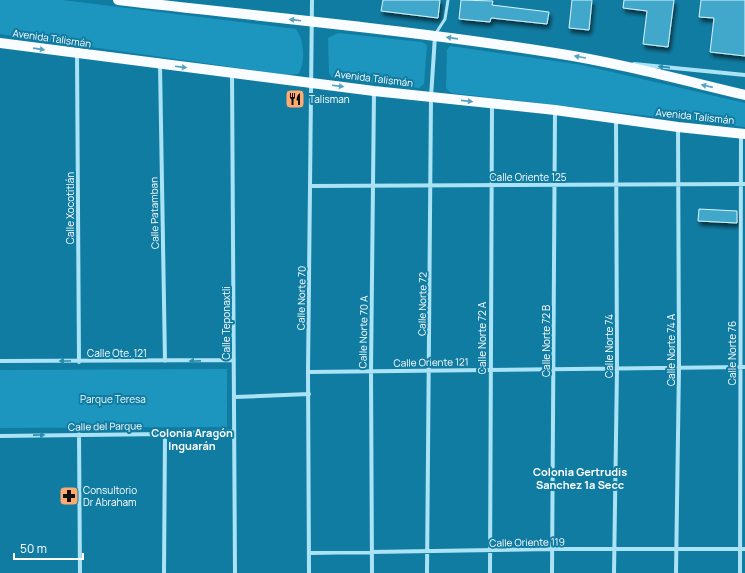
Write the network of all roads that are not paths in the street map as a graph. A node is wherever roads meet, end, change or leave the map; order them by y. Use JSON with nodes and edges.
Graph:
{"nodes":[{"id":1,"x":118,"y":0,"type":"edge"},
{"id":2,"x":312,"y":0,"type":"edge"},
{"id":3,"x":448,"y":0,"type":"edge"},
{"id":4,"x":312,"y":22,"type":"junction"},
{"id":5,"x":435,"y":36,"type":"junction"},
{"id":6,"x":0,"y":43,"type":"edge"},
{"id":7,"x":78,"y":54,"type":"junction"},
{"id":8,"x":600,"y":61,"type":"junction"},
{"id":9,"x":160,"y":64,"type":"junction"},
{"id":10,"x":232,"y":73,"type":"junction"},
{"id":11,"x":745,"y":75,"type":"edge"},
{"id":12,"x":311,"y":83,"type":"junction"},
{"id":13,"x":374,"y":91,"type":"junction"},
{"id":14,"x":745,"y":95,"type":"edge"},
{"id":15,"x":431,"y":97,"type":"junction"},
{"id":16,"x":492,"y":104,"type":"junction"},
{"id":17,"x":555,"y":110,"type":"junction"},
{"id":18,"x":616,"y":119,"type":"junction"},
{"id":19,"x":678,"y":127,"type":"junction"},
{"id":20,"x":743,"y":134,"type":"edge"},
{"id":21,"x":678,"y":184,"type":"junction"},
{"id":22,"x":743,"y":184,"type":"edge"},
{"id":23,"x":491,"y":185,"type":"junction"},
{"id":24,"x":555,"y":185,"type":"junction"},
{"id":25,"x":616,"y":185,"type":"junction"},
{"id":26,"x":311,"y":186,"type":"junction"},
{"id":27,"x":432,"y":186,"type":"junction"},
{"id":28,"x":373,"y":187,"type":"junction"},
{"id":29,"x":234,"y":360,"type":"junction"},
{"id":30,"x":0,"y":361,"type":"edge"},
{"id":31,"x":164,"y":361,"type":"junction"},
{"id":32,"x":79,"y":362,"type":"junction"},
{"id":33,"x":680,"y":367,"type":"junction"},
{"id":34,"x":743,"y":367,"type":"edge"},
{"id":35,"x":490,"y":369,"type":"junction"},
{"id":36,"x":554,"y":369,"type":"junction"},
{"id":37,"x":617,"y":369,"type":"junction"},
{"id":38,"x":430,"y":370,"type":"junction"},
{"id":39,"x":371,"y":371,"type":"junction"},
{"id":40,"x":308,"y":372,"type":"junction"},
{"id":41,"x":309,"y":394,"type":"junction"},
{"id":42,"x":234,"y":397,"type":"junction"},
{"id":43,"x":234,"y":430,"type":"junction"},
{"id":44,"x":79,"y":434,"type":"junction"},
{"id":45,"x":165,"y":434,"type":"junction"},
{"id":46,"x":0,"y":436,"type":"edge"},
{"id":47,"x":552,"y":549,"type":"junction"},
{"id":48,"x":614,"y":549,"type":"junction"},
{"id":49,"x":677,"y":549,"type":"junction"},
{"id":50,"x":743,"y":549,"type":"edge"},
{"id":51,"x":490,"y":551,"type":"junction"},
{"id":52,"x":372,"y":552,"type":"junction"},
{"id":53,"x":427,"y":552,"type":"junction"},
{"id":54,"x":309,"y":553,"type":"junction"},
{"id":55,"x":80,"y":573,"type":"edge"},
{"id":56,"x":164,"y":573,"type":"edge"},
{"id":57,"x":236,"y":573,"type":"edge"},
{"id":58,"x":309,"y":573,"type":"edge"},
{"id":59,"x":372,"y":573,"type":"edge"},
{"id":60,"x":427,"y":573,"type":"edge"},
{"id":61,"x":490,"y":573,"type":"edge"},
{"id":62,"x":552,"y":573,"type":"edge"},
{"id":63,"x":614,"y":573,"type":"edge"},
{"id":64,"x":676,"y":573,"type":"edge"},
{"id":65,"x":740,"y":573,"type":"edge"}],
"edges":[{"from":4,"to":1,"type":"main road","one_way":true},
{"from":2,"to":4,"type":"street","name":"Calle Norte 70"},
{"from":3,"to":5,"type":"lane"},
{"from":4,"to":5,"type":"main road"},
{"from":4,"to":12,"type":"street","name":"Calle Norte 70"},
{"from":8,"to":5,"type":"main road","one_way":true},
{"from":5,"to":15,"type":"street","name":"Calle Norte 72"},
{"from":6,"to":7,"type":"main road","name":"Avenida Talismán","one_way":true},
{"from":7,"to":9,"type":"main road","name":"Avenida Talismán"},
{"from":7,"to":32,"type":"street","name":"Calle Xocotitlán"},
{"from":11,"to":8,"type":"street","one_way":true},
{"from":14,"to":8,"type":"main road","one_way":true},
{"from":9,"to":10,"type":"main road","name":"Avenida Talismán","one_way":true},
{"from":9,"to":31,"type":"street","name":"Calle Patamban"},
{"from":10,"to":12,"type":"main road","name":"Avenida Talismán"},
{"from":10,"to":29,"type":"street","name":"Calle Teponaxtli"},
{"from":12,"to":13,"type":"main road","name":"Avenida Talismán","one_way":true},
{"from":12,"to":26,"type":"street","name":"Calle Norte 70"},
{"from":13,"to":15,"type":"main road","name":"Avenida Talismán"},
{"from":13,"to":28,"type":"street","name":"Calle Norte 70 A"},
{"from":15,"to":16,"type":"main road","name":"Avenida Talismán","one_way":true},
{"from":15,"to":27,"type":"street","name":"Calle Norte 72"},
{"from":16,"to":17,"type":"main road","name":"Avenida Talismán"},
{"from":16,"to":23,"type":"street","name":"Calle Norte 72 A"},
{"from":17,"to":18,"type":"main road","name":"Avenida Talismán"},
{"from":17,"to":24,"type":"street","name":"Calle Norte 72 B"},
{"from":18,"to":19,"type":"main road","name":"Avenida Talismán"},
{"from":18,"to":25,"type":"street","name":"Calle Norte 74"},
{"from":19,"to":20,"type":"main road","name":"Avenida Talismán"},
{"from":19,"to":21,"type":"street","name":"Calle Norte 74 A"},
{"from":20,"to":22,"type":"street","name":"Calle Norte 76"},
{"from":21,"to":22,"type":"street","name":"Calle Oriente 125"},
{"from":21,"to":25,"type":"street","name":"Calle Oriente 125"},
{"from":21,"to":33,"type":"street","name":"Calle Norte 74 A"},
{"from":22,"to":34,"type":"street","name":"Calle Norte 76"},
{"from":23,"to":24,"type":"street","name":"Calle Oriente 125"},
{"from":23,"to":27,"type":"street","name":"Calle Oriente 125"},
{"from":23,"to":35,"type":"street","name":"Calle Norte 72 A"},
{"from":24,"to":25,"type":"street","name":"Calle Oriente 125"},
{"from":24,"to":36,"type":"street","name":"Calle Norte 72 B"},
{"from":25,"to":37,"type":"street","name":"Calle Norte 74"},
{"from":26,"to":28,"type":"street","name":"Calle Oriente 125"},
{"from":26,"to":40,"type":"street","name":"Calle Norte 70"},
{"from":27,"to":28,"type":"street","name":"Calle Oriente 125"},
{"from":27,"to":38,"type":"street","name":"Calle Norte 72"},
{"from":28,"to":39,"type":"street","name":"Calle Norte 70 A"},
{"from":29,"to":31,"type":"street","name":"Calle Ote. 121","one_way":true},
{"from":29,"to":42,"type":"street","name":"Calle Teponaxtli"},
{"from":32,"to":30,"type":"street","name":"Calle Ote. 121","one_way":true},
{"from":31,"to":32,"type":"street","name":"Calle Ote. 121"},
{"from":33,"to":34,"type":"street","name":"Calle Oriente 121"},
{"from":33,"to":37,"type":"street","name":"Calle Oriente 121"},
{"from":33,"to":49,"type":"street","name":"Calle Norte 74 A"},
{"from":34,"to":50,"type":"street","name":"Calle Norte 76"},
{"from":35,"to":36,"type":"street","name":"Calle Oriente 121"},
{"from":35,"to":38,"type":"street","name":"Calle Oriente 121"},
{"from":35,"to":51,"type":"street","name":"Calle Norte 72 A"},
{"from":36,"to":37,"type":"street","name":"Calle Oriente 121"},
{"from":36,"to":47,"type":"street","name":"Calle Norte 72 B"},
{"from":37,"to":48,"type":"street","name":"Calle Norte 74"},
{"from":38,"to":39,"type":"street","name":"Calle Oriente 121"},
{"from":38,"to":53,"type":"street","name":"Calle Norte 72"},
{"from":39,"to":40,"type":"street","name":"Calle Oriente 121"},
{"from":39,"to":52,"type":"street","name":"Calle Norte 70 A"},
{"from":40,"to":41,"type":"street","name":"Calle Norte 70"},
{"from":41,"to":42,"type":"street"},
{"from":41,"to":54,"type":"street","name":"Calle Norte 70"},
{"from":42,"to":43,"type":"street","name":"Calle Teponaxtli"},
{"from":43,"to":45,"type":"street","name":"Calle del Parque"},
{"from":43,"to":57,"type":"street","name":"Calle Teponaxtli"},
{"from":44,"to":45,"type":"street","name":"Calle del Parque"},
{"from":46,"to":44,"type":"street","name":"Calle del Parque","one_way":true},
{"from":44,"to":55,"type":"street"},
{"from":45,"to":56,"type":"street"},
{"from":47,"to":48,"type":"street","name":"Calle Oriente 119"},
{"from":47,"to":51,"type":"street","name":"Calle Oriente 119"},
{"from":47,"to":62,"type":"street","name":"Calle Norte 72 B"},
{"from":48,"to":49,"type":"street","name":"Calle Oriente 119"},
{"from":48,"to":63,"type":"street","name":"Calle Norte 74"},
{"from":49,"to":50,"type":"street","name":"Calle Oriente 119"},
{"from":49,"to":64,"type":"street","name":"Calle Norte 74 A"},
{"from":50,"to":65,"type":"street","name":"Calle Norte 76"},
{"from":51,"to":53,"type":"street","name":"Calle Oriente 119"},
{"from":51,"to":61,"type":"street","name":"Calle Norte 72 A"},
{"from":52,"to":53,"type":"street","name":"Calle Oriente 119"},
{"from":52,"to":54,"type":"street","name":"Calle Oriente 119"},
{"from":52,"to":59,"type":"street","name":"Calle Norte 70 A"},
{"from":53,"to":60,"type":"street","name":"Calle Norte 72"},
{"from":54,"to":58,"type":"street","name":"Calle Norte 70"}]}
